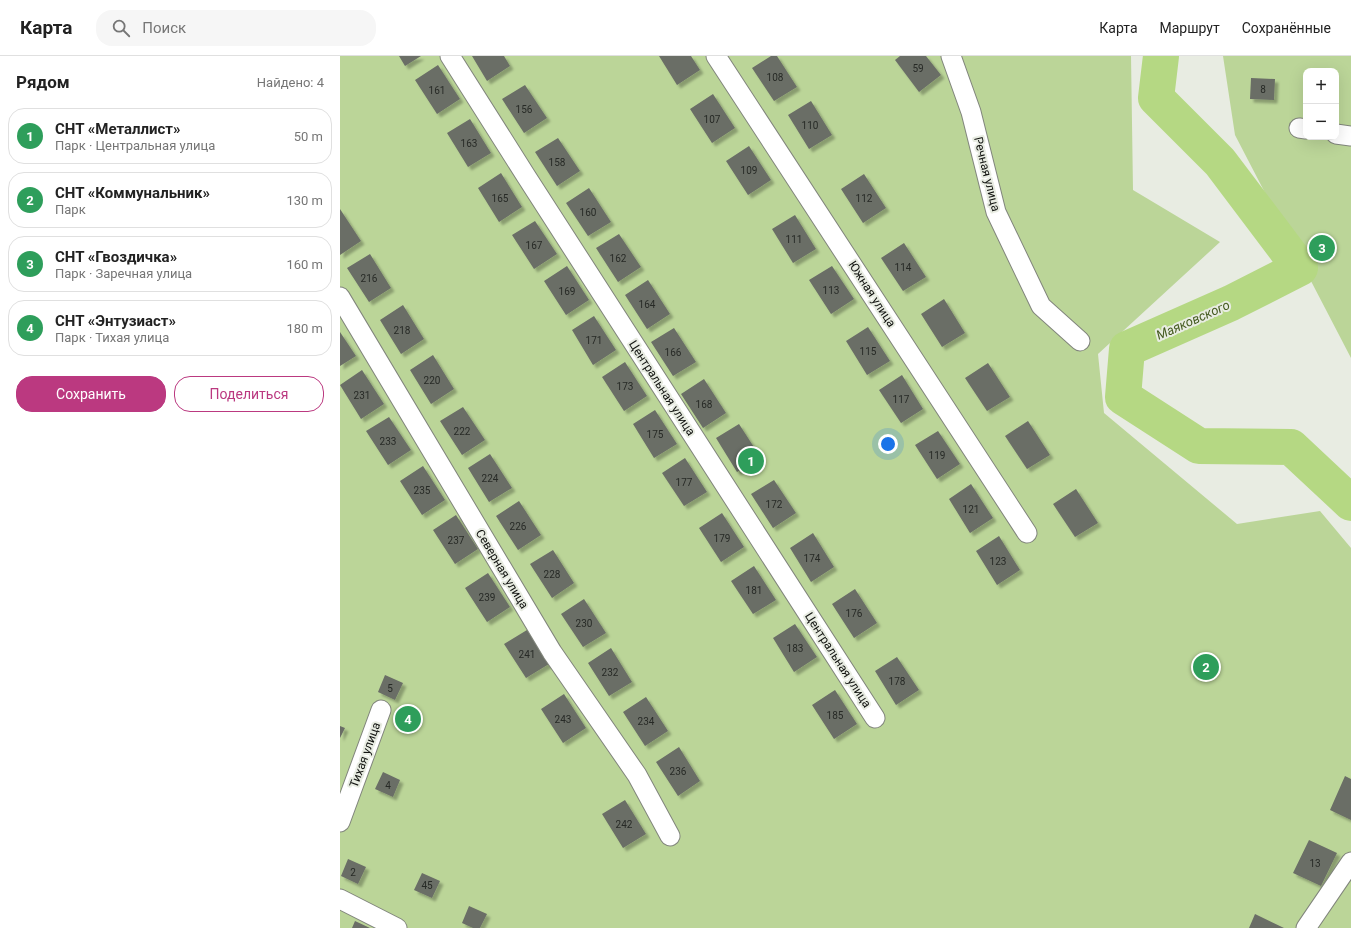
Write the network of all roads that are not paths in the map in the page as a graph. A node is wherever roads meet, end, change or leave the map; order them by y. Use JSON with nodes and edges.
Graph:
{"nodes":[{"id":1,"x":450,"y":56,"type":"edge"},
{"id":2,"x":716,"y":56,"type":"edge"},
{"id":3,"x":951,"y":56,"type":"edge"},
{"id":4,"x":1339,"y":134,"type":"edge"},
{"id":5,"x":1351,"y":136,"type":"edge"},
{"id":6,"x":340,"y":298,"type":"edge"},
{"id":7,"x":1080,"y":341,"type":"dead end"},
{"id":8,"x":1027,"y":533,"type":"dead end"},
{"id":9,"x":381,"y":710,"type":"dead end"},
{"id":10,"x":876,"y":718,"type":"dead end"},
{"id":11,"x":340,"y":822,"type":"edge"},
{"id":12,"x":670,"y":836,"type":"dead end"},
{"id":13,"x":1351,"y":862,"type":"edge"},
{"id":14,"x":340,"y":898,"type":"edge"},
{"id":15,"x":397,"y":928,"type":"edge"},
{"id":16,"x":1306,"y":928,"type":"edge"}],
"edges":[{"from":1,"to":10,"type":"street","name":"Центральная улица"},
{"from":2,"to":8,"type":"street","name":"Южная улица"},
{"from":3,"to":7,"type":"street","name":"Речная улица"},
{"from":4,"to":5,"type":"street"},
{"from":6,"to":12,"type":"street","name":"Северная улица"},
{"from":9,"to":11,"type":"street","name":"Тихая улица"},
{"from":13,"to":16,"type":"street"},
{"from":14,"to":15,"type":"street"}]}
